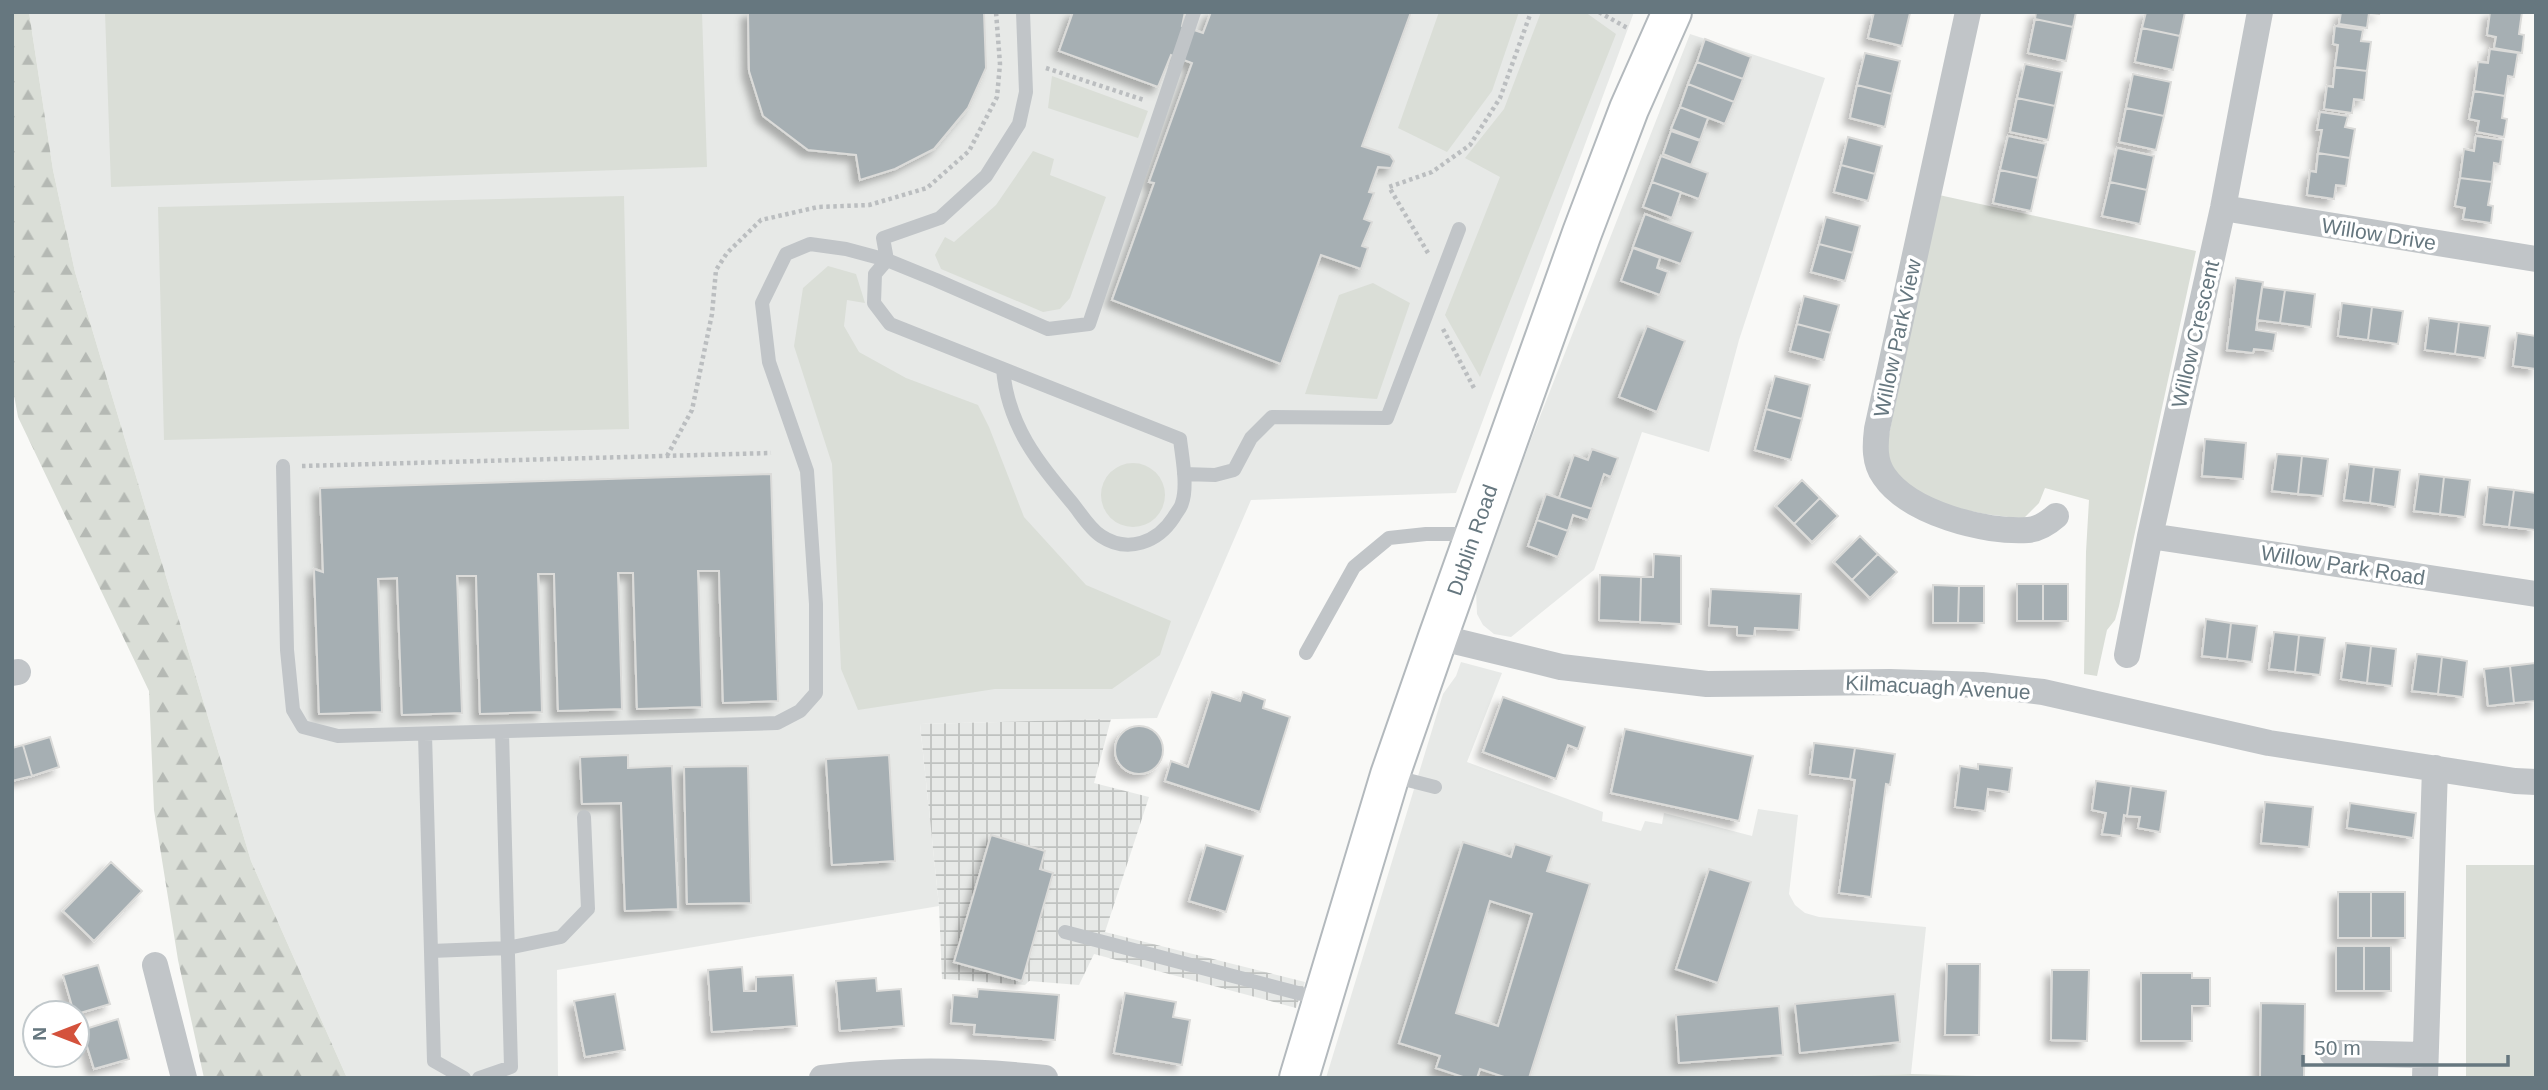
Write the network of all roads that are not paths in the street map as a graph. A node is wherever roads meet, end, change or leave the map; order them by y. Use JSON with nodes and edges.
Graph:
{"nodes":[{"id":1,"x":1023,"y":12,"type":"edge"},
{"id":2,"x":1194,"y":12,"type":"edge"},
{"id":3,"x":1672,"y":12,"type":"edge"},
{"id":4,"x":1968,"y":12,"type":"edge"},
{"id":5,"x":2260,"y":12,"type":"edge"},
{"id":6,"x":2223,"y":208,"type":"junction"},
{"id":7,"x":1459,"y":229,"type":"dead end"},
{"id":8,"x":2536,"y":259,"type":"edge"},
{"id":9,"x":887,"y":260,"type":"junction"},
{"id":10,"x":1003,"y":369,"type":"junction"},
{"id":11,"x":284,"y":466,"type":"road end"},
{"id":12,"x":1184,"y":474,"type":"junction"},
{"id":13,"x":2056,"y":516,"type":"dead end"},
{"id":14,"x":1474,"y":534,"type":"junction"},
{"id":15,"x":2150,"y":536,"type":"junction"},
{"id":16,"x":2536,"y":594,"type":"edge"},
{"id":17,"x":1438,"y":637,"type":"junction"},
{"id":18,"x":1306,"y":653,"type":"dead end"},
{"id":19,"x":2127,"y":656,"type":"dead end"},
{"id":20,"x":502,"y":732,"type":"junction"},
{"id":21,"x":425,"y":734,"type":"junction"},
{"id":22,"x":2435,"y":768,"type":"junction"},
{"id":23,"x":1390,"y":775,"type":"junction"},
{"id":24,"x":2536,"y":782,"type":"edge"},
{"id":25,"x":1435,"y":788,"type":"dead end"},
{"id":26,"x":584,"y":817,"type":"dead end"},
{"id":27,"x":1065,"y":932,"type":"dead end"},
{"id":28,"x":508,"y":948,"type":"junction"},
{"id":29,"x":431,"y":951,"type":"junction"},
{"id":30,"x":155,"y":965,"type":"dead end"},
{"id":31,"x":1322,"y":999,"type":"junction"},
{"id":32,"x":2332,"y":1053,"type":"dead end"},
{"id":33,"x":2425,"y":1066,"type":"edge"},
{"id":34,"x":184,"y":1078,"type":"edge"},
{"id":35,"x":464,"y":1078,"type":"edge"},
{"id":36,"x":479,"y":1078,"type":"edge"},
{"id":37,"x":822,"y":1078,"type":"edge"},
{"id":38,"x":1045,"y":1078,"type":"edge"},
{"id":39,"x":1299,"y":1078,"type":"edge"}],
"edges":[{"from":1,"to":9,"type":"lane"},
{"from":2,"to":9,"type":"lane"},
{"from":3,"to":14,"type":"main road","name":"Dublin Road"},
{"from":4,"to":13,"type":"street","name":"Willow Park View"},
{"from":5,"to":6,"type":"street","name":"Willow Crescent"},
{"from":6,"to":8,"type":"street","name":"Willow Drive"},
{"from":6,"to":15,"type":"street","name":"Willow Crescent"},
{"from":7,"to":12,"type":"lane"},
{"from":9,"to":10,"type":"lane"},
{"from":9,"to":20,"type":"lane"},
{"from":10,"to":12,"type":"lane"},
{"from":10,"to":12,"type":"lane"},
{"from":11,"to":21,"type":"lane"},
{"from":14,"to":17,"type":"main road","name":"Dublin Road"},
{"from":14,"to":18,"type":"lane"},
{"from":15,"to":16,"type":"street","name":"Willow Park Road"},
{"from":15,"to":19,"type":"street","name":"Willow Crescent"},
{"from":17,"to":22,"type":"street","name":"Kilmacuagh Avenue"},
{"from":17,"to":23,"type":"main road","name":"Dublin Road"},
{"from":20,"to":21,"type":"lane"},
{"from":20,"to":28,"type":"lane"},
{"from":21,"to":29,"type":"lane"},
{"from":22,"to":24,"type":"street","name":"Kilmacuagh Avenue"},
{"from":22,"to":33,"type":"street"},
{"from":23,"to":25,"type":"lane"},
{"from":23,"to":31,"type":"main road","name":"Dublin Road"},
{"from":26,"to":28,"type":"lane"},
{"from":27,"to":31,"type":"lane"},
{"from":28,"to":29,"type":"lane"},
{"from":28,"to":36,"type":"lane"},
{"from":29,"to":35,"type":"lane"},
{"from":30,"to":34,"type":"street"},
{"from":31,"to":39,"type":"main road","name":"Dublin Road"},
{"from":32,"to":33,"type":"street"},
{"from":37,"to":38,"type":"street"}]}
